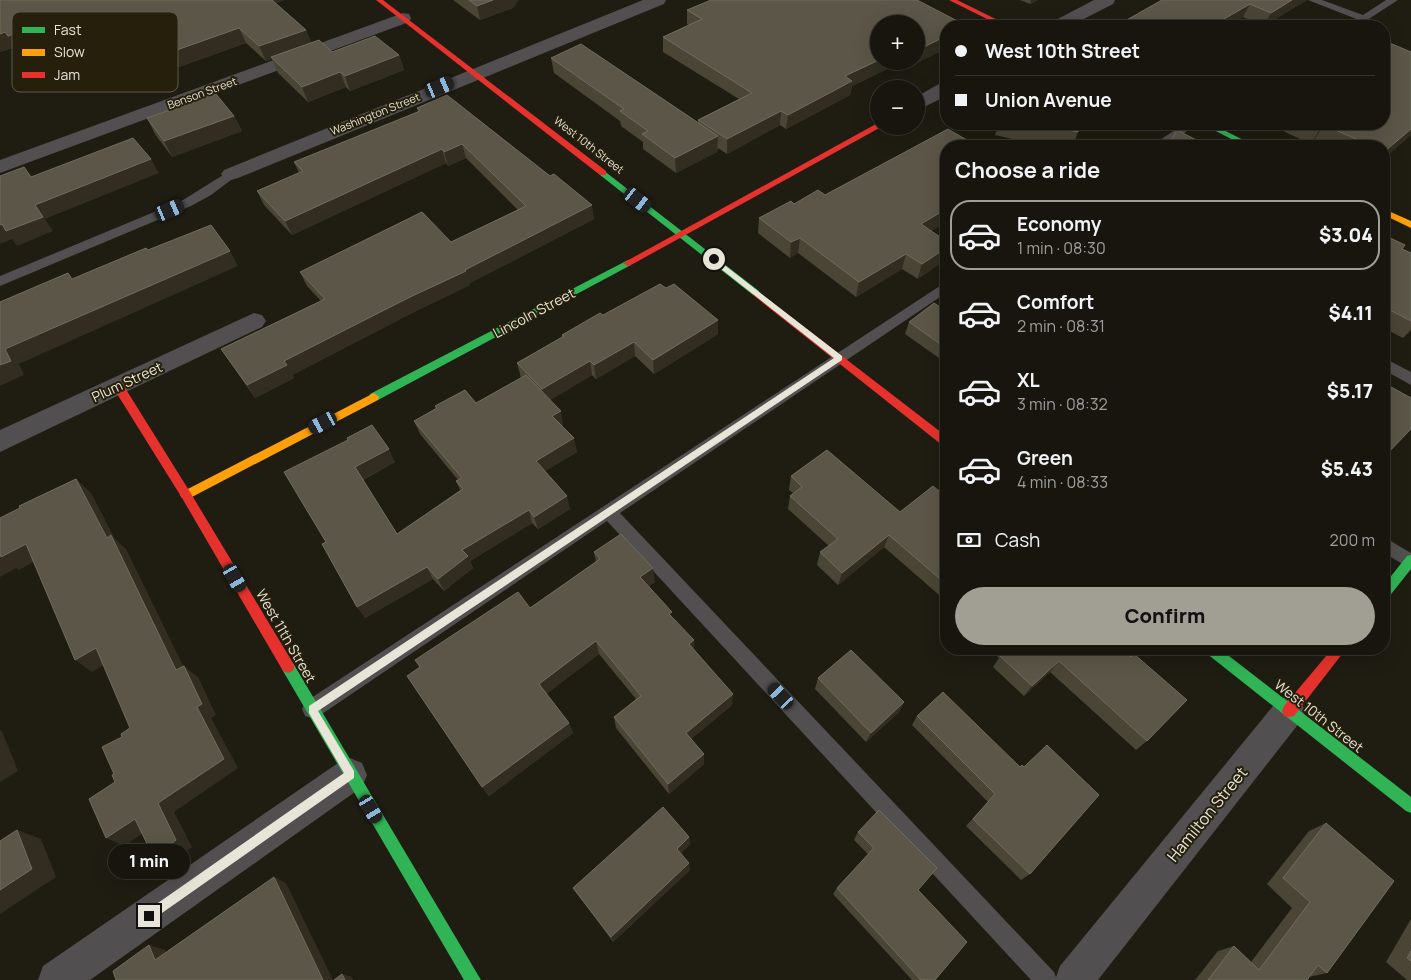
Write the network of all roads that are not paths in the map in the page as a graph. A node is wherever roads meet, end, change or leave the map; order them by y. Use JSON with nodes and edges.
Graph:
{"nodes":[{"id":1,"x":380,"y":0,"type":"edge"},
{"id":2,"x":658,"y":0,"type":"edge"},
{"id":3,"x":952,"y":0,"type":"edge"},
{"id":4,"x":1107,"y":0,"type":"edge"},
{"id":5,"x":1313,"y":0,"type":"edge"},
{"id":6,"x":1393,"y":0,"type":"edge"},
{"id":7,"x":403,"y":18,"type":"junction"},
{"id":8,"x":994,"y":20,"type":"edge"},
{"id":9,"x":1069,"y":20,"type":"edge"},
{"id":10,"x":475,"y":72,"type":"junction"},
{"id":11,"x":940,"y":91,"type":"edge"},
{"id":12,"x":925,"y":100,"type":"edge"},
{"id":13,"x":1182,"y":130,"type":"edge"},
{"id":14,"x":1218,"y":130,"type":"edge"},
{"id":15,"x":870,"y":131,"type":"edge"},
{"id":16,"x":1166,"y":140,"type":"edge"},
{"id":17,"x":1239,"y":140,"type":"edge"},
{"id":18,"x":0,"y":167,"type":"edge"},
{"id":19,"x":231,"y":174,"type":"joint"},
{"id":20,"x":1390,"y":215,"type":"edge"},
{"id":21,"x":1411,"y":225,"type":"edge"},
{"id":22,"x":682,"y":235,"type":"junction"},
{"id":23,"x":0,"y":280,"type":"edge"},
{"id":24,"x":940,"y":291,"type":"edge"},
{"id":25,"x":254,"y":321,"type":"dead end"},
{"id":26,"x":839,"y":358,"type":"junction"},
{"id":27,"x":1390,"y":367,"type":"edge"},
{"id":28,"x":1411,"y":379,"type":"edge"},
{"id":29,"x":118,"y":386,"type":"junction"},
{"id":30,"x":940,"y":437,"type":"edge"},
{"id":31,"x":0,"y":442,"type":"edge"},
{"id":32,"x":186,"y":495,"type":"junction"},
{"id":33,"x":609,"y":512,"type":"junction"},
{"id":34,"x":1390,"y":548,"type":"edge"},
{"id":35,"x":1411,"y":561,"type":"edge"},
{"id":36,"x":1390,"y":587,"type":"edge"},
{"id":37,"x":1218,"y":655,"type":"edge"},
{"id":38,"x":1335,"y":655,"type":"edge"},
{"id":39,"x":312,"y":710,"type":"junction"},
{"id":40,"x":1289,"y":711,"type":"junction"},
{"id":41,"x":350,"y":775,"type":"junction"},
{"id":42,"x":1411,"y":806,"type":"edge"},
{"id":43,"x":57,"y":980,"type":"edge"},
{"id":44,"x":473,"y":980,"type":"edge"},
{"id":45,"x":1046,"y":980,"type":"edge"},
{"id":46,"x":1074,"y":980,"type":"edge"}],
"edges":[{"from":1,"to":7,"type":"street","name":"West 10th Street"},
{"from":2,"to":10,"type":"street","name":"Washington Street"},
{"from":3,"to":8,"type":"street"},
{"from":4,"to":9,"type":"street"},
{"from":5,"to":6,"type":"lane"},
{"from":7,"to":10,"type":"street","name":"West 10th Street"},
{"from":7,"to":18,"type":"street","name":"Benson Street"},
{"from":10,"to":19,"type":"street","name":"Washington Street"},
{"from":10,"to":22,"type":"street","name":"West 10th Street"},
{"from":11,"to":12,"type":"street"},
{"from":13,"to":16,"type":"lane"},
{"from":14,"to":17,"type":"street"},
{"from":15,"to":22,"type":"street","name":"Lincoln Street"},
{"from":19,"to":23,"type":"lane"},
{"from":20,"to":21,"type":"street"},
{"from":22,"to":26,"type":"street","name":"West 10th Street"},
{"from":22,"to":32,"type":"street","name":"Lincoln Street"},
{"from":24,"to":26,"type":"lane"},
{"from":25,"to":29,"type":"street","name":"Plum Street"},
{"from":26,"to":30,"type":"street","name":"West 10th Street"},
{"from":26,"to":33,"type":"lane"},
{"from":27,"to":28,"type":"lane"},
{"from":29,"to":31,"type":"street","name":"Plum Street"},
{"from":29,"to":32,"type":"street","name":"West 11th Street"},
{"from":32,"to":39,"type":"street","name":"West 11th Street"},
{"from":33,"to":39,"type":"lane"},
{"from":33,"to":45,"type":"lane"},
{"from":34,"to":35,"type":"lane"},
{"from":35,"to":36,"type":"street"},
{"from":37,"to":40,"type":"street","name":"West 10th Street"},
{"from":38,"to":40,"type":"street","name":"Hamilton Street"},
{"from":39,"to":41,"type":"street","name":"West 11th Street"},
{"from":40,"to":42,"type":"street","name":"West 10th Street"},
{"from":40,"to":46,"type":"street","name":"Hamilton Street"},
{"from":41,"to":43,"type":"street"},
{"from":41,"to":44,"type":"street","name":"West 11th Street"}]}
